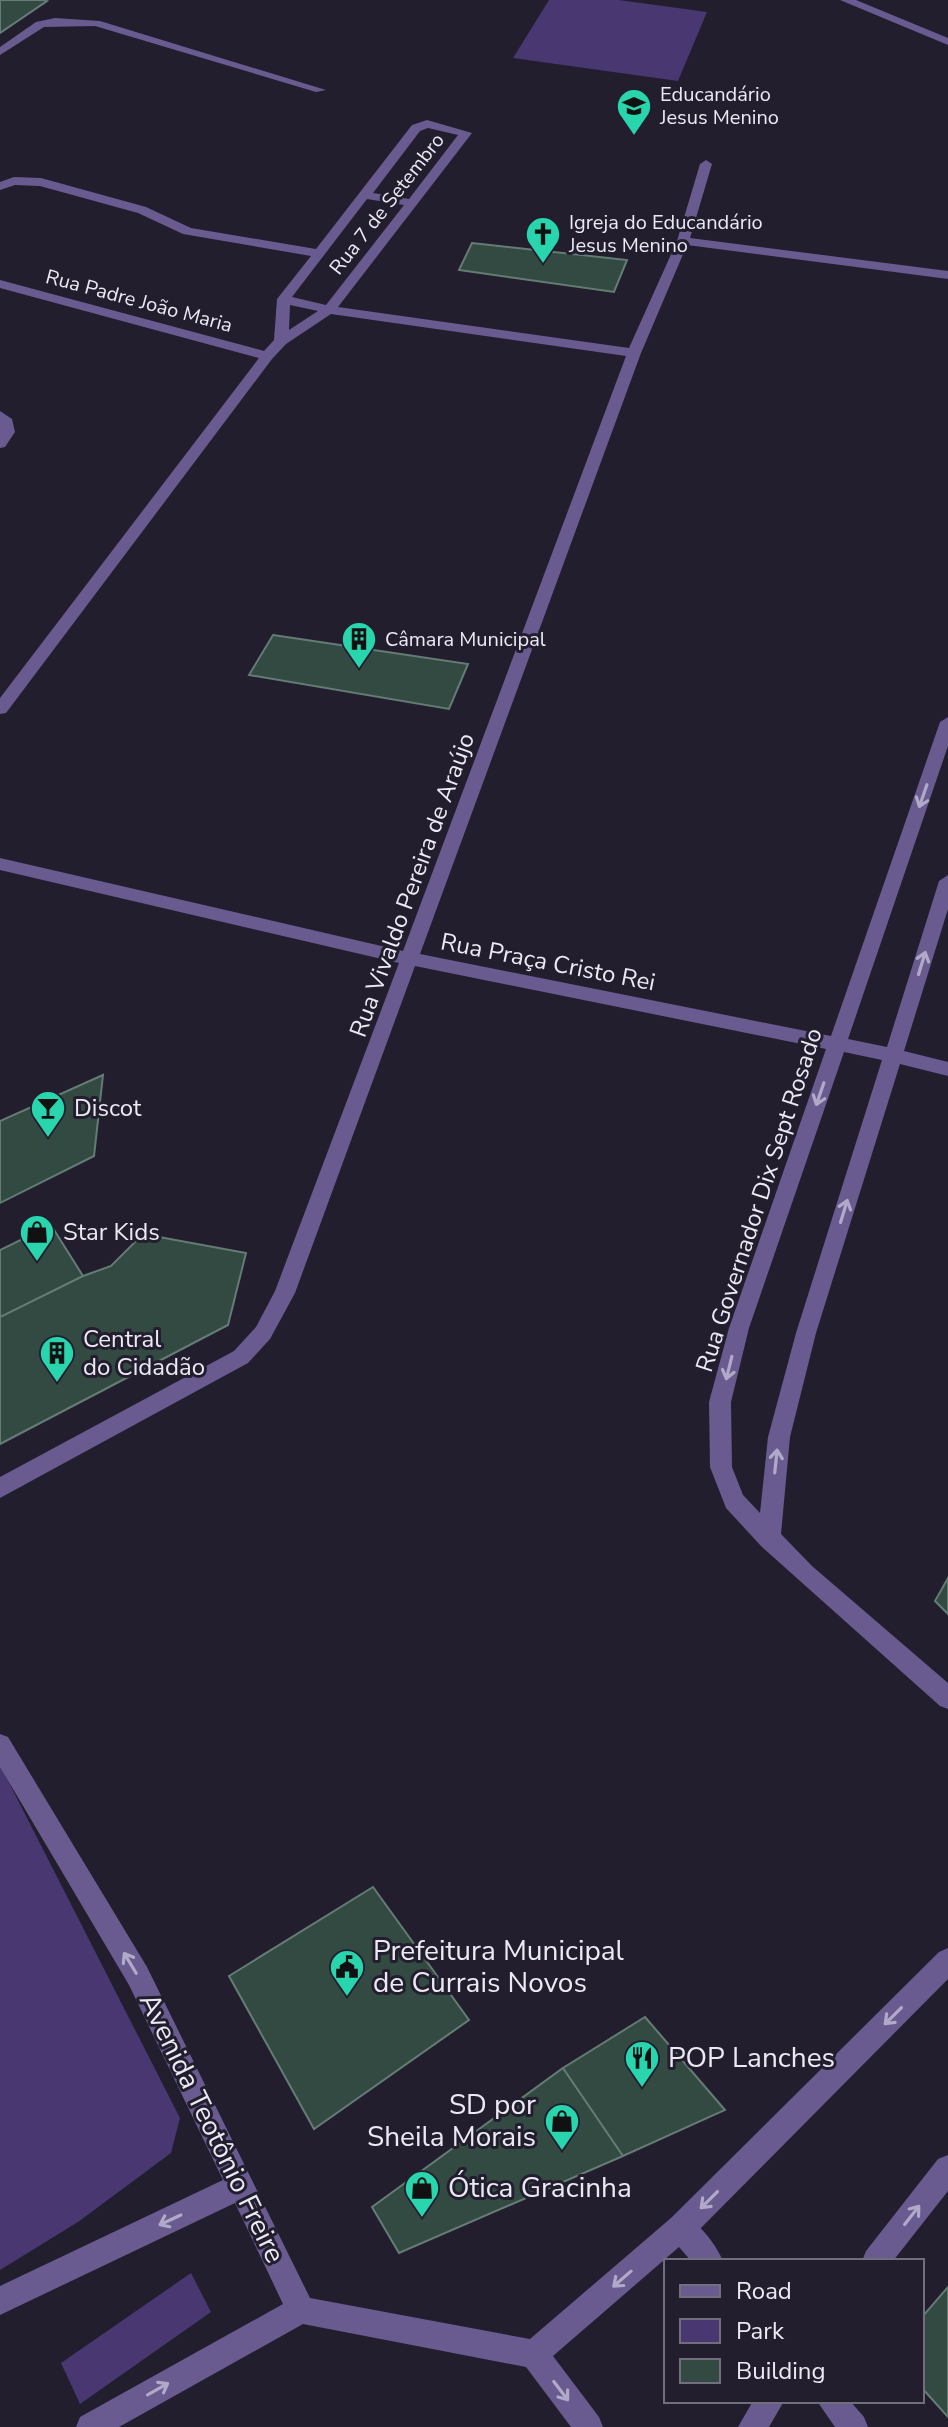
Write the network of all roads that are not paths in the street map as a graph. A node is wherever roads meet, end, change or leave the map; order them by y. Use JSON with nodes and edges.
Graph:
{"nodes":[{"id":1,"x":846,"y":0,"type":"edge"},
{"id":2,"x":948,"y":42,"type":"edge"},
{"id":3,"x":0,"y":52,"type":"edge"},
{"id":4,"x":320,"y":90,"type":"dead end"},
{"id":5,"x":706,"y":164,"type":"dead end"},
{"id":6,"x":0,"y":186,"type":"edge"},
{"id":7,"x":364,"y":195,"type":"junction"},
{"id":8,"x":413,"y":203,"type":"junction"},
{"id":9,"x":683,"y":241,"type":"junction"},
{"id":10,"x":319,"y":253,"type":"junction"},
{"id":11,"x":948,"y":275,"type":"edge"},
{"id":12,"x":0,"y":284,"type":"edge"},
{"id":13,"x":284,"y":299,"type":"junction"},
{"id":14,"x":329,"y":310,"type":"junction"},
{"id":15,"x":281,"y":341,"type":"junction"},
{"id":16,"x":634,"y":353,"type":"junction"},
{"id":17,"x":267,"y":356,"type":"junction"},
{"id":18,"x":0,"y":415,"type":"edge"},
{"id":19,"x":0,"y":444,"type":"edge"},
{"id":20,"x":0,"y":709,"type":"edge"},
{"id":21,"x":948,"y":722,"type":"edge"},
{"id":22,"x":0,"y":864,"type":"edge"},
{"id":23,"x":948,"y":881,"type":"edge"},
{"id":24,"x":411,"y":959,"type":"junction"},
{"id":25,"x":837,"y":1045,"type":"junction"},
{"id":26,"x":893,"y":1055,"type":"junction"},
{"id":27,"x":948,"y":1069,"type":"edge"},
{"id":28,"x":0,"y":1488,"type":"edge"},
{"id":29,"x":769,"y":1539,"type":"junction"},
{"id":30,"x":948,"y":1698,"type":"edge"},
{"id":31,"x":0,"y":1745,"type":"edge"},
{"id":32,"x":948,"y":1961,"type":"edge"},
{"id":33,"x":948,"y":2169,"type":"edge"},
{"id":34,"x":241,"y":2186,"type":"junction"},
{"id":35,"x":681,"y":2228,"type":"junction"},
{"id":36,"x":707,"y":2259,"type":"edge"},
{"id":37,"x":878,"y":2259,"type":"edge"},
{"id":38,"x":0,"y":2301,"type":"edge"},
{"id":39,"x":301,"y":2310,"type":"junction"},
{"id":40,"x":534,"y":2354,"type":"junction"},
{"id":41,"x":769,"y":2403,"type":"edge"},
{"id":42,"x":833,"y":2403,"type":"edge"},
{"id":43,"x":90,"y":2427,"type":"edge"},
{"id":44,"x":589,"y":2427,"type":"edge"},
{"id":45,"x":752,"y":2427,"type":"edge"},
{"id":46,"x":854,"y":2427,"type":"edge"}],
"edges":[{"from":1,"to":2,"type":"street"},
{"from":3,"to":4,"type":"street"},
{"from":5,"to":9,"type":"street","name":"Rua Vivaldo Pereira de Araújo"},
{"from":6,"to":10,"type":"street"},
{"from":7,"to":8,"type":"street"},
{"from":7,"to":8,"type":"street","name":"Rua 7 de Setembro"},
{"from":7,"to":10,"type":"street","name":"Rua 7 de Setembro"},
{"from":8,"to":14,"type":"street","name":"Rua 7 de Setembro"},
{"from":9,"to":11,"type":"street"},
{"from":9,"to":16,"type":"street","name":"Rua Vivaldo Pereira de Araújo"},
{"from":10,"to":13,"type":"street","name":"Rua 7 de Setembro"},
{"from":12,"to":17,"type":"street","name":"Rua Padre João Maria"},
{"from":13,"to":14,"type":"street"},
{"from":13,"to":15,"type":"street"},
{"from":14,"to":15,"type":"street","name":"Rua 7 de Setembro"},
{"from":14,"to":16,"type":"street"},
{"from":15,"to":17,"type":"street","name":"Rua 7 de Setembro"},
{"from":16,"to":24,"type":"street","name":"Rua Vivaldo Pereira de Araújo"},
{"from":17,"to":20,"type":"street","name":"Rua 7 de Setembro"},
{"from":18,"to":19,"type":"street"},
{"from":21,"to":25,"type":"street","name":"Rua Governador Dix Sept Rosado","one_way":true},
{"from":22,"to":24,"type":"street","name":"Rua Praça Cristo Rei"},
{"from":26,"to":23,"type":"street","one_way":true},
{"from":24,"to":25,"type":"street","name":"Rua Praça Cristo Rei"},
{"from":24,"to":28,"type":"street","name":"Rua Vivaldo Pereira de Araújo"},
{"from":25,"to":26,"type":"street","name":"Rua Praça Cristo Rei"},
{"from":25,"to":29,"type":"street","name":"Rua Governador Dix Sept Rosado","one_way":true},
{"from":26,"to":27,"type":"street","name":"Rua Praça Cristo Rei"},
{"from":29,"to":26,"type":"street","one_way":true},
{"from":29,"to":30,"type":"street","name":"Rua Governador Dix Sept Rosado"},
{"from":34,"to":31,"type":"street","name":"Avenida Teotônio Freire","one_way":true},
{"from":32,"to":35,"type":"street","one_way":true},
{"from":37,"to":33,"type":"street","one_way":true},
{"from":34,"to":38,"type":"street","one_way":true},
{"from":34,"to":39,"type":"street","name":"Avenida Teotônio Freire"},
{"from":35,"to":36,"type":"street"},
{"from":35,"to":40,"type":"street","one_way":true},
{"from":39,"to":40,"type":"street"},
{"from":43,"to":39,"type":"street","one_way":true},
{"from":40,"to":44,"type":"street","one_way":true},
{"from":41,"to":45,"type":"street"},
{"from":42,"to":46,"type":"street"}]}
